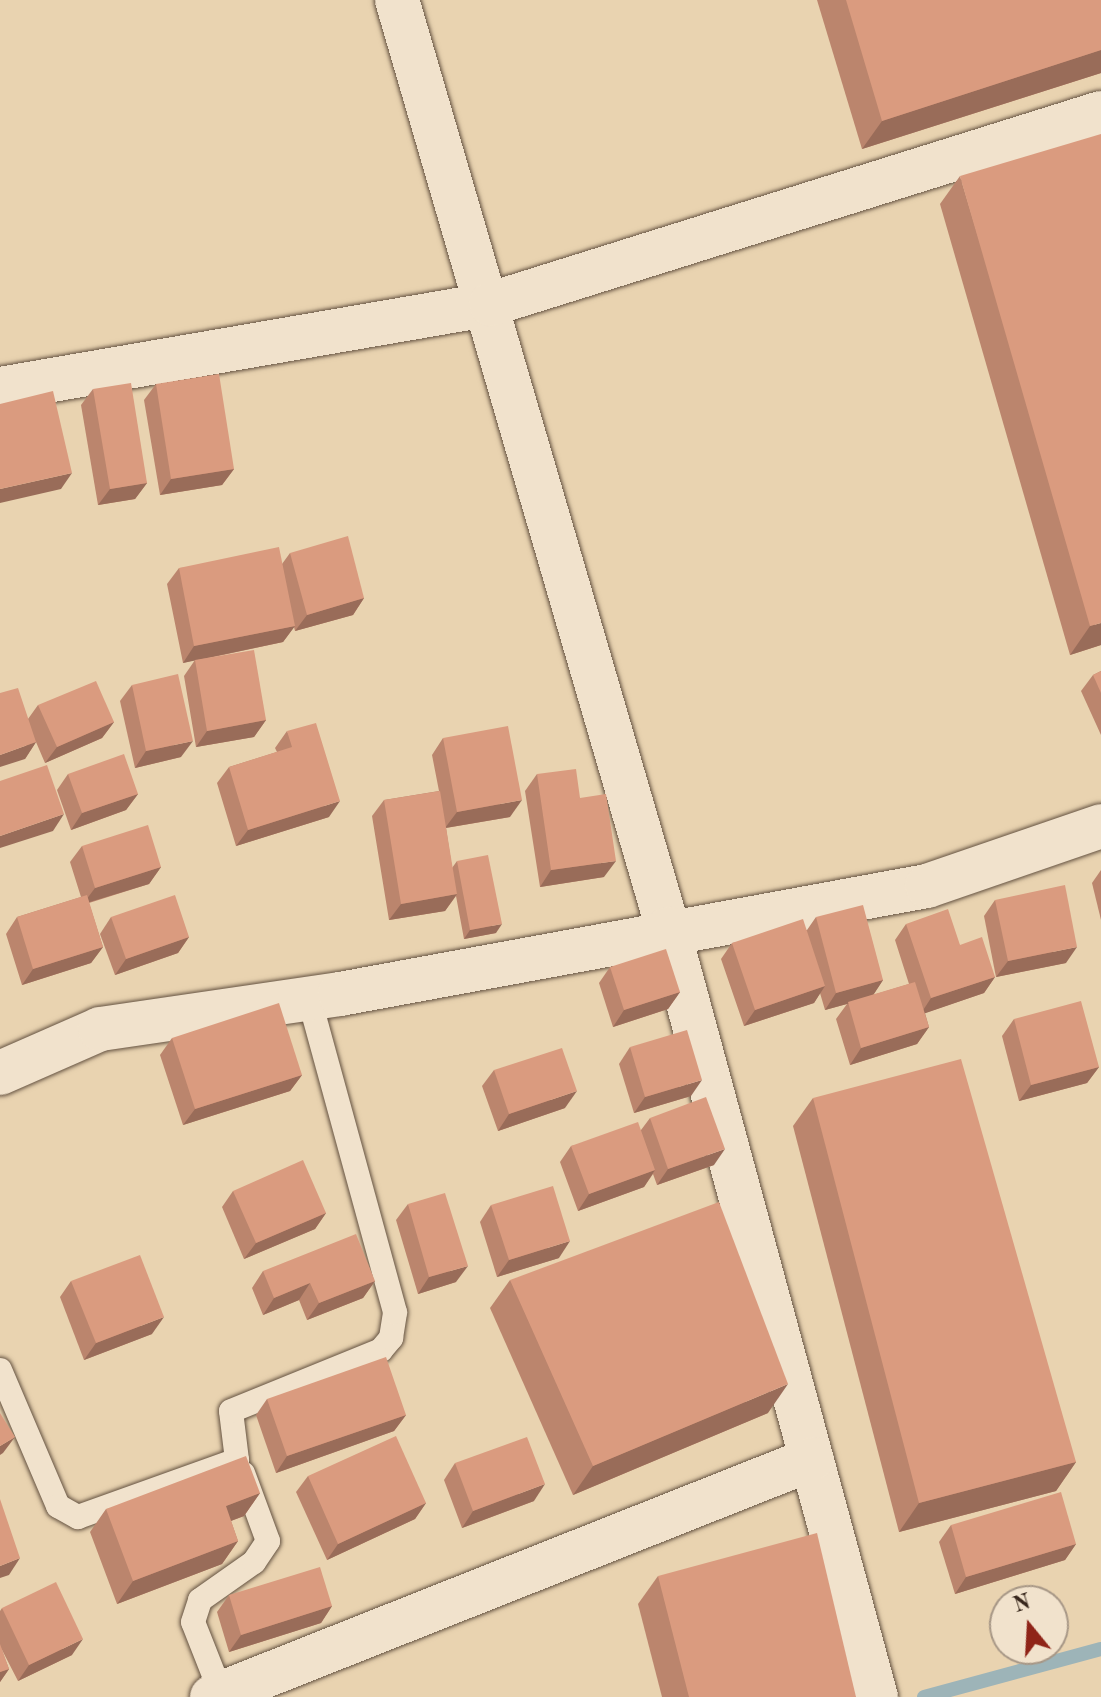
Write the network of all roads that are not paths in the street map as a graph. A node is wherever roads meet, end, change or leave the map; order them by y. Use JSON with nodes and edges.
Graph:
{"nodes":[{"id":1,"x":397,"y":0,"type":"edge"},
{"id":2,"x":1101,"y":113,"type":"edge"},
{"id":3,"x":491,"y":304,"type":"junction"},
{"id":4,"x":0,"y":389,"type":"edge"},
{"id":5,"x":1101,"y":826,"type":"edge"},
{"id":6,"x":668,"y":929,"type":"junction"},
{"id":7,"x":309,"y":998,"type":"junction"},
{"id":8,"x":0,"y":1073,"type":"edge"},
{"id":9,"x":0,"y":1370,"type":"edge"},
{"id":10,"x":812,"y":1459,"type":"junction"},
{"id":11,"x":237,"y":1460,"type":"junction"},
{"id":12,"x":216,"y":1695,"type":"edge"},
{"id":13,"x":876,"y":1697,"type":"edge"}],
"edges":[{"from":1,"to":3,"type":"street"},
{"from":2,"to":3,"type":"street"},
{"from":3,"to":4,"type":"street"},
{"from":3,"to":6,"type":"street"},
{"from":5,"to":6,"type":"street"},
{"from":6,"to":7,"type":"street"},
{"from":6,"to":10,"type":"street"},
{"from":7,"to":8,"type":"street"},
{"from":7,"to":11,"type":"lane"},
{"from":9,"to":11,"type":"lane"},
{"from":10,"to":12,"type":"street"},
{"from":10,"to":13,"type":"street"},
{"from":11,"to":12,"type":"lane"}]}
